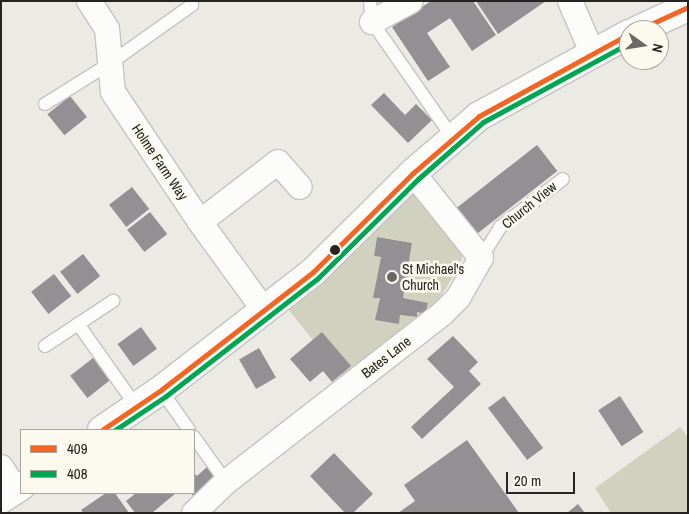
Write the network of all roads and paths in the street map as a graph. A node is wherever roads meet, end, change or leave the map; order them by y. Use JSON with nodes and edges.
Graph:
{"nodes":[{"id":1,"x":89,"y":1,"type":"edge"},
{"id":2,"x":411,"y":1,"type":"edge"},
{"id":3,"x":570,"y":1,"type":"edge"},
{"id":4,"x":192,"y":5,"type":"dead end"},
{"id":5,"x":688,"y":7,"type":"edge"},
{"id":6,"x":371,"y":12,"type":"edge"},
{"id":7,"x":660,"y":20,"type":"edge"},
{"id":8,"x":619,"y":39,"type":"edge"},
{"id":9,"x":592,"y":52,"type":"junction"},
{"id":10,"x":109,"y":64,"type":"junction"},
{"id":11,"x":45,"y":104,"type":"dead end"},
{"id":12,"x":453,"y":138,"type":"junction"},
{"id":13,"x":412,"y":173,"type":"junction"},
{"id":14,"x":563,"y":179,"type":"dead end"},
{"id":15,"x":300,"y":187,"type":"dead end"},
{"id":16,"x":200,"y":222,"type":"junction"},
{"id":17,"x":480,"y":258,"type":"junction"},
{"id":18,"x":113,"y":301,"type":"dead end"},
{"id":19,"x":264,"y":310,"type":"junction"},
{"id":20,"x":78,"y":324,"type":"junction"},
{"id":21,"x":45,"y":346,"type":"dead end"},
{"id":22,"x":161,"y":390,"type":"junction"},
{"id":23,"x":136,"y":406,"type":"junction"},
{"id":24,"x":103,"y":429,"type":"edge"},
{"id":25,"x":188,"y":429,"type":"edge"},
{"id":26,"x":195,"y":438,"type":"edge"},
{"id":27,"x":1,"y":467,"type":"edge"},
{"id":28,"x":226,"y":482,"type":"junction"},
{"id":29,"x":9,"y":499,"type":"edge"},
{"id":30,"x":194,"y":513,"type":"edge"}],
"edges":[{"from":1,"to":10,"type":"street","name":"Holme Farm Way"},
{"from":2,"to":6,"type":"street"},
{"from":3,"to":9,"type":"street"},
{"from":4,"to":10,"type":"lane"},
{"from":5,"to":7,"type":"street"},
{"from":6,"to":12,"type":"lane"},
{"from":8,"to":9,"type":"street"},
{"from":9,"to":12,"type":"street"},
{"from":10,"to":11,"type":"lane"},
{"from":10,"to":16,"type":"street","name":"Holme Farm Way"},
{"from":12,"to":13,"type":"street"},
{"from":13,"to":17,"type":"street"},
{"from":13,"to":19,"type":"street"},
{"from":14,"to":17,"type":"lane","name":"Church View"},
{"from":15,"to":16,"type":"street"},
{"from":16,"to":19,"type":"street","name":"Holme Farm Way"},
{"from":17,"to":28,"type":"street","name":"Bates Lane"},
{"from":18,"to":20,"type":"lane"},
{"from":19,"to":22,"type":"street"},
{"from":20,"to":21,"type":"lane"},
{"from":20,"to":23,"type":"lane"},
{"from":22,"to":23,"type":"street"},
{"from":22,"to":25,"type":"lane"},
{"from":23,"to":24,"type":"street"},
{"from":26,"to":28,"type":"lane"},
{"from":27,"to":29,"type":"street"},
{"from":28,"to":30,"type":"street","name":"Bates Lane"}]}
